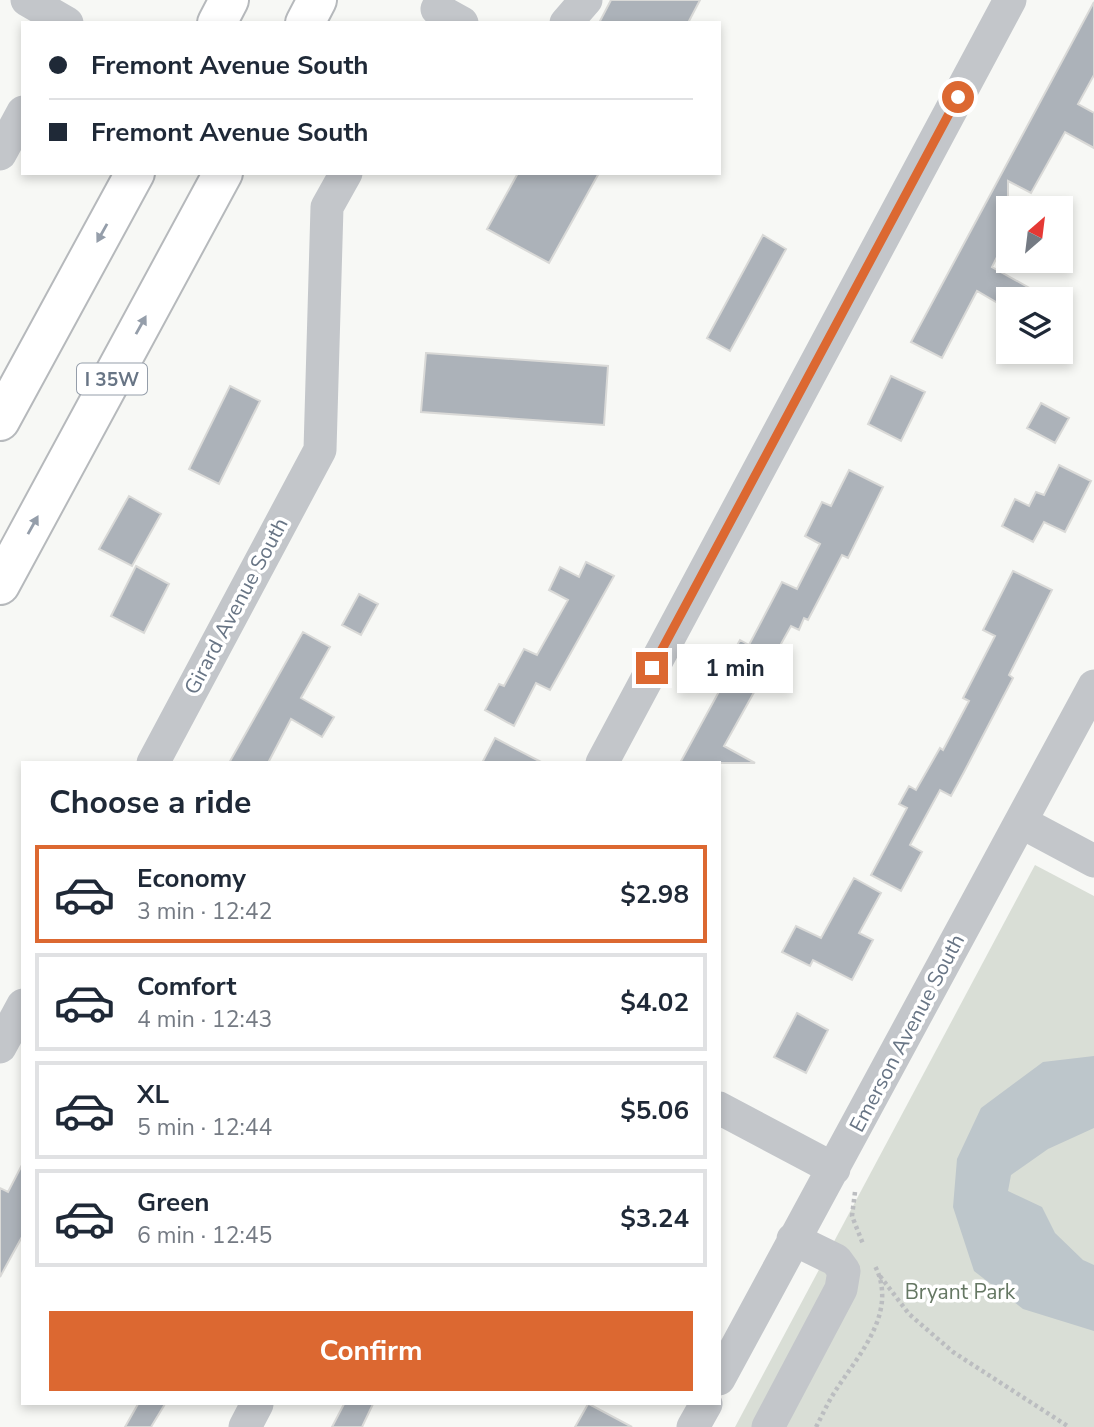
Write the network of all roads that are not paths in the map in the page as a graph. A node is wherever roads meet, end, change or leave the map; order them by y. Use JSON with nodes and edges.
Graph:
{"nodes":[{"id":1,"x":27,"y":0,"type":"edge"},
{"id":2,"x":83,"y":0,"type":"edge"},
{"id":3,"x":229,"y":0,"type":"edge"},
{"id":4,"x":317,"y":0,"type":"edge"},
{"id":5,"x":586,"y":0,"type":"edge"},
{"id":6,"x":1010,"y":0,"type":"edge"},
{"id":7,"x":65,"y":21,"type":"edge"},
{"id":8,"x":70,"y":21,"type":"edge"},
{"id":9,"x":218,"y":21,"type":"edge"},
{"id":10,"x":306,"y":21,"type":"edge"},
{"id":11,"x":568,"y":21,"type":"edge"},
{"id":12,"x":21,"y":116,"type":"edge"},
{"id":13,"x":0,"y":154,"type":"edge"},
{"id":14,"x":134,"y":175,"type":"edge"},
{"id":15,"x":222,"y":175,"type":"edge"},
{"id":16,"x":345,"y":175,"type":"edge"},
{"id":17,"x":0,"y":421,"type":"edge"},
{"id":18,"x":0,"y":585,"type":"edge"},
{"id":19,"x":1094,"y":686,"type":"edge"},
{"id":20,"x":154,"y":761,"type":"edge"},
{"id":21,"x":603,"y":761,"type":"edge"},
{"id":22,"x":1021,"y":822,"type":"junction"},
{"id":23,"x":1094,"y":861,"type":"edge"},
{"id":24,"x":21,"y":1009,"type":"edge"},
{"id":25,"x":0,"y":1047,"type":"edge"},
{"id":26,"x":721,"y":1109,"type":"edge"},
{"id":27,"x":834,"y":1169,"type":"junction"},
{"id":28,"x":793,"y":1240,"type":"junction"},
{"id":29,"x":721,"y":1375,"type":"edge"},
{"id":30,"x":256,"y":1405,"type":"edge"},
{"id":31,"x":705,"y":1405,"type":"edge"},
{"id":32,"x":245,"y":1427,"type":"edge"},
{"id":33,"x":693,"y":1427,"type":"edge"},
{"id":34,"x":768,"y":1427,"type":"edge"}],
"edges":[{"from":1,"to":7,"type":"street"},
{"from":2,"to":8,"type":"street"},
{"from":3,"to":9,"type":"highway"},
{"from":4,"to":10,"type":"highway"},
{"from":5,"to":11,"type":"street"},
{"from":6,"to":21,"type":"street"},
{"from":12,"to":13,"type":"street"},
{"from":14,"to":17,"type":"highway","one_way":true},
{"from":18,"to":15,"type":"highway","number":"I 35W","one_way":true},
{"from":16,"to":20,"type":"street","name":"Girard Avenue South"},
{"from":19,"to":22,"type":"street","name":"Emerson Avenue South"},
{"from":22,"to":23,"type":"street"},
{"from":22,"to":27,"type":"street","name":"Emerson Avenue South"},
{"from":24,"to":25,"type":"street"},
{"from":26,"to":27,"type":"street"},
{"from":27,"to":28,"type":"street","name":"Emerson Avenue South"},
{"from":28,"to":29,"type":"street","name":"Emerson Avenue South"},
{"from":28,"to":34,"type":"street"},
{"from":30,"to":32,"type":"street"},
{"from":31,"to":33,"type":"street"}]}
